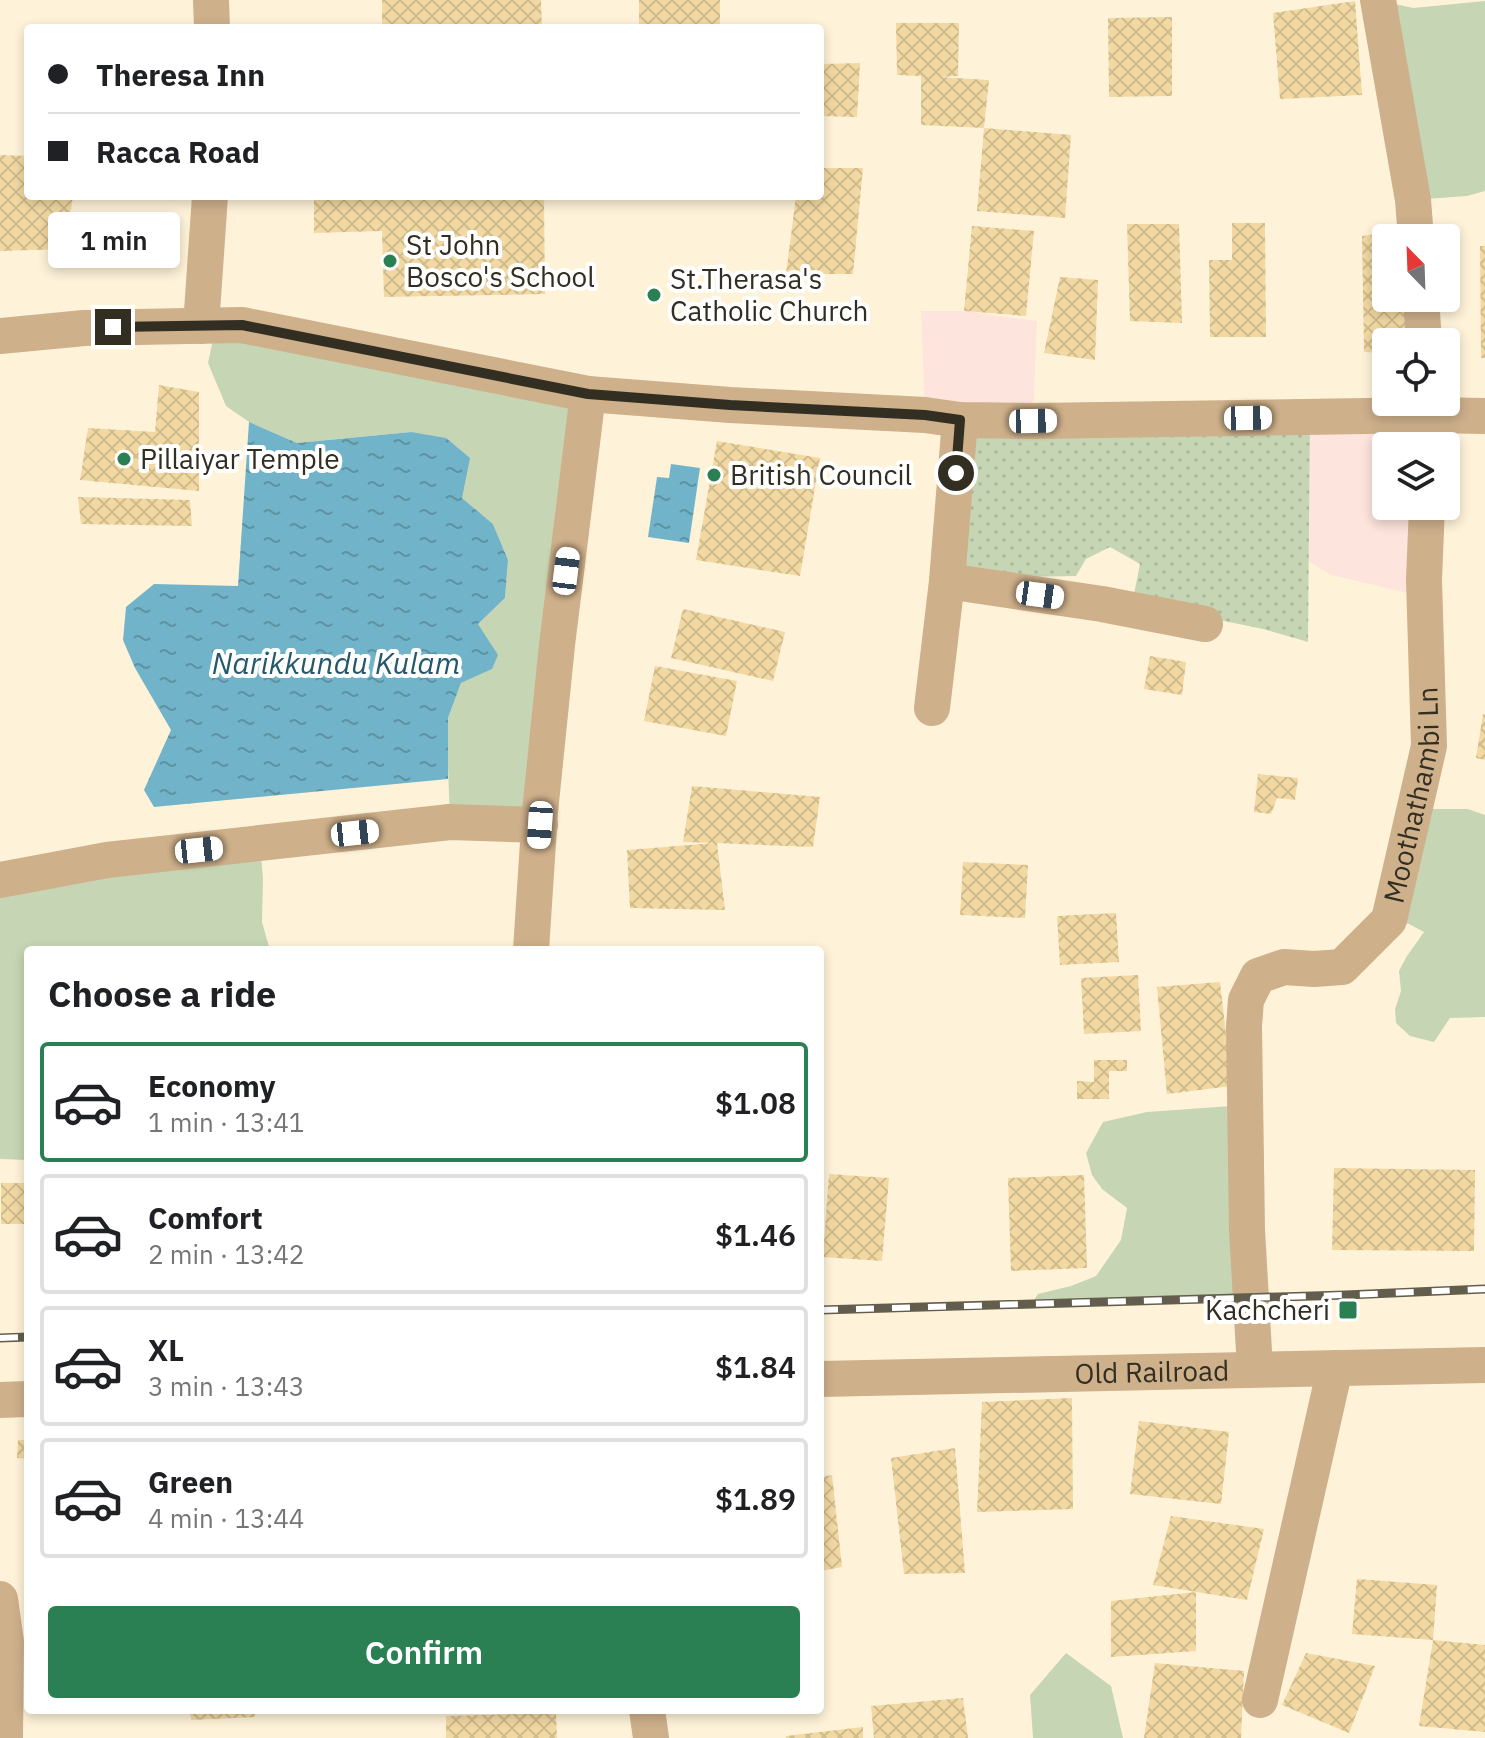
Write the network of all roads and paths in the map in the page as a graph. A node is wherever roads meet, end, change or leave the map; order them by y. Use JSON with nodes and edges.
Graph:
{"nodes":[{"id":1,"x":211,"y":0,"type":"edge"},
{"id":2,"x":1378,"y":0,"type":"edge"},
{"id":3,"x":212,"y":24,"type":"edge"},
{"id":4,"x":210,"y":200,"type":"edge"},
{"id":5,"x":1415,"y":224,"type":"edge"},
{"id":6,"x":201,"y":326,"type":"junction"},
{"id":7,"x":0,"y":336,"type":"edge"},
{"id":8,"x":588,"y":394,"type":"junction"},
{"id":9,"x":1485,"y":416,"type":"edge"},
{"id":10,"x":960,"y":420,"type":"junction"},
{"id":11,"x":1429,"y":421,"type":"edge"},
{"id":12,"x":1426,"y":520,"type":"edge"},
{"id":13,"x":947,"y":581,"type":"junction"},
{"id":14,"x":1205,"y":624,"type":"dead end"},
{"id":15,"x":932,"y":708,"type":"dead end"},
{"id":16,"x":540,"y":825,"type":"junction"},
{"id":17,"x":0,"y":880,"type":"edge"},
{"id":18,"x":531,"y":946,"type":"edge"},
{"id":19,"x":1485,"y":1365,"type":"edge"},
{"id":20,"x":1335,"y":1368,"type":"junction"},
{"id":21,"x":1255,"y":1369,"type":"junction"},
{"id":22,"x":824,"y":1379,"type":"edge"},
{"id":23,"x":24,"y":1399,"type":"edge"},
{"id":24,"x":0,"y":1400,"type":"edge"},
{"id":25,"x":0,"y":1599,"type":"edge"},
{"id":26,"x":1260,"y":1700,"type":"dead end"},
{"id":27,"x":648,"y":1714,"type":"edge"},
{"id":28,"x":5,"y":1738,"type":"edge"},
{"id":29,"x":651,"y":1738,"type":"edge"}],
"edges":[{"from":1,"to":3,"type":"street"},
{"from":2,"to":5,"type":"street"},
{"from":4,"to":6,"type":"street"},
{"from":6,"to":7,"type":"street"},
{"from":6,"to":8,"type":"street"},
{"from":8,"to":10,"type":"street"},
{"from":8,"to":16,"type":"street"},
{"from":9,"to":11,"type":"street"},
{"from":10,"to":11,"type":"street"},
{"from":10,"to":13,"type":"street"},
{"from":12,"to":21,"type":"street","name":"Moothathambi Ln"},
{"from":13,"to":14,"type":"street"},
{"from":13,"to":15,"type":"street"},
{"from":16,"to":17,"type":"street"},
{"from":16,"to":18,"type":"street"},
{"from":19,"to":20,"type":"street","name":"Old Railroad"},
{"from":20,"to":21,"type":"street","name":"Old Railroad"},
{"from":20,"to":26,"type":"street"},
{"from":21,"to":22,"type":"street","name":"Old Railroad"},
{"from":23,"to":24,"type":"street"},
{"from":25,"to":28,"type":"street"},
{"from":27,"to":29,"type":"street"}]}
